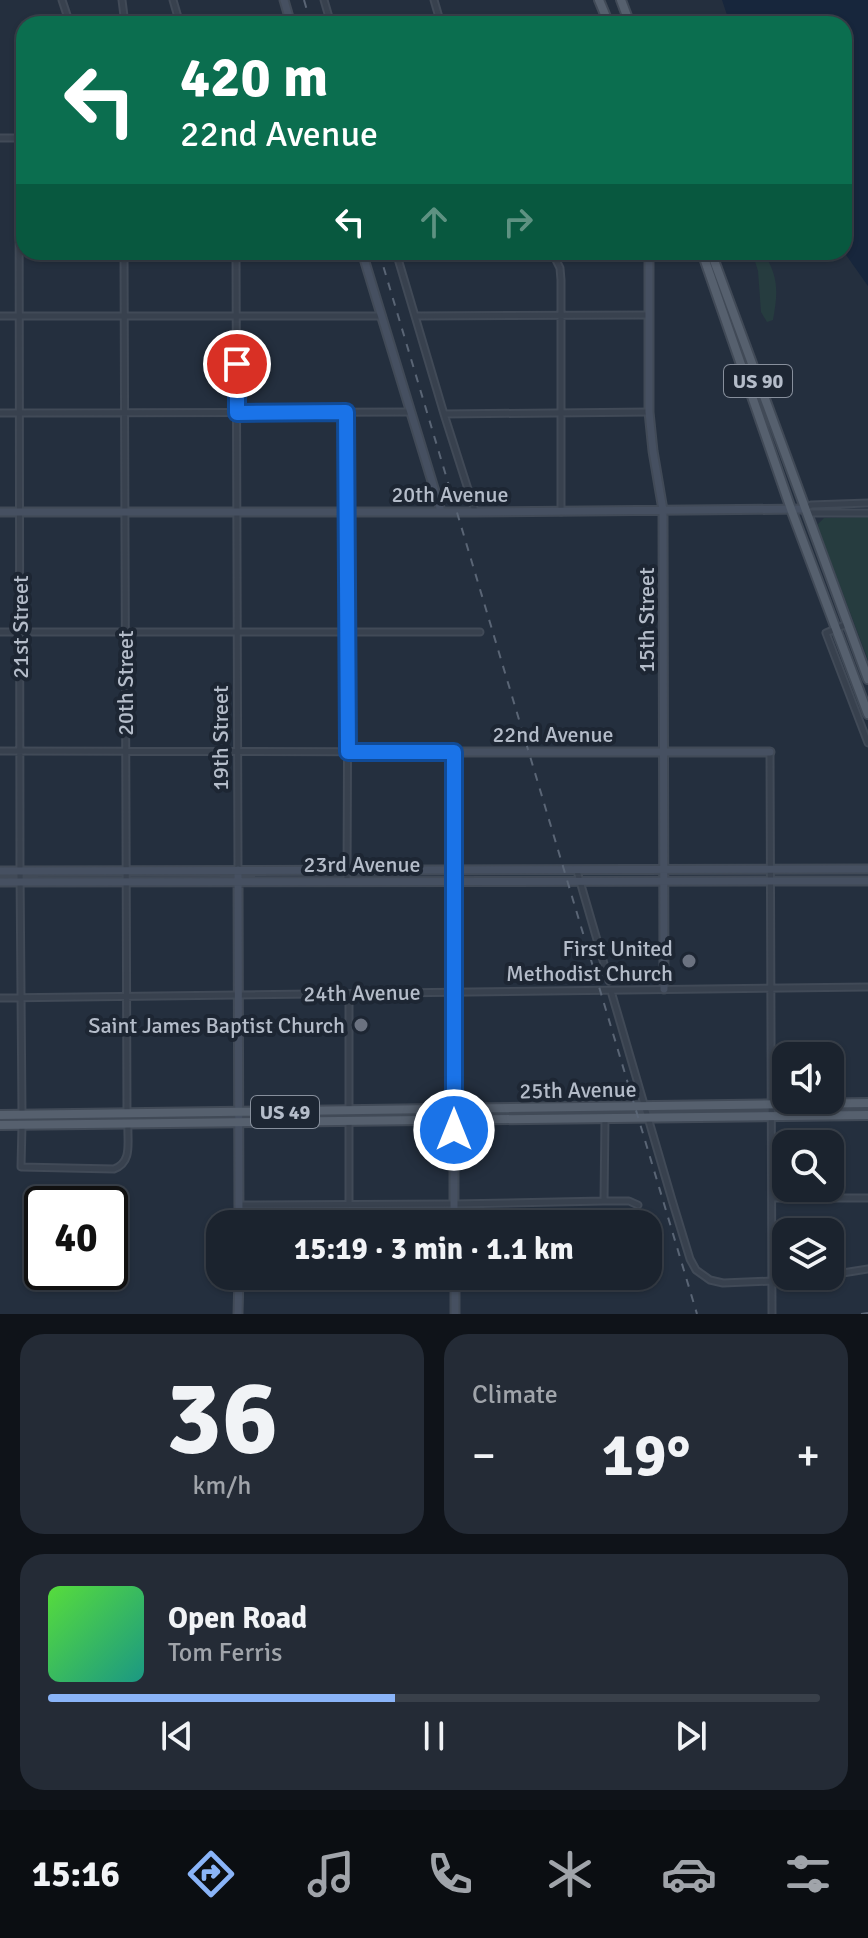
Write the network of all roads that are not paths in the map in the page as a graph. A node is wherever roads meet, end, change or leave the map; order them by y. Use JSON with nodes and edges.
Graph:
{"nodes":[{"id":1,"x":20,"y":260,"type":"edge"},
{"id":2,"x":124,"y":260,"type":"edge"},
{"id":3,"x":236,"y":260,"type":"edge"},
{"id":4,"x":364,"y":260,"type":"edge"},
{"id":5,"x":399,"y":260,"type":"edge"},
{"id":6,"x":556,"y":260,"type":"edge"},
{"id":7,"x":649,"y":260,"type":"edge"},
{"id":8,"x":705,"y":260,"type":"edge"},
{"id":9,"x":714,"y":260,"type":"edge"},
{"id":10,"x":124,"y":315,"type":"junction"},
{"id":11,"x":561,"y":315,"type":"junction"},
{"id":12,"x":648,"y":315,"type":"junction"},
{"id":13,"x":0,"y":316,"type":"edge"},
{"id":14,"x":19,"y":316,"type":"junction"},
{"id":15,"x":382,"y":316,"type":"junction"},
{"id":16,"x":415,"y":316,"type":"junction"},
{"id":17,"x":237,"y":317,"type":"junction"},
{"id":18,"x":346,"y":412,"type":"junction"},
{"id":19,"x":410,"y":412,"type":"junction"},
{"id":20,"x":649,"y":412,"type":"junction"},
{"id":21,"x":0,"y":413,"type":"edge"},
{"id":22,"x":19,"y":413,"type":"junction"},
{"id":23,"x":124,"y":413,"type":"junction"},
{"id":24,"x":237,"y":413,"type":"junction"},
{"id":25,"x":561,"y":413,"type":"junction"},
{"id":26,"x":444,"y":414,"type":"junction"},
{"id":27,"x":868,"y":503,"type":"edge"},
{"id":28,"x":791,"y":509,"type":"junction"},
{"id":29,"x":804,"y":509,"type":"junction"},
{"id":30,"x":663,"y":510,"type":"junction"},
{"id":31,"x":347,"y":511,"type":"junction"},
{"id":32,"x":441,"y":511,"type":"junction"},
{"id":33,"x":0,"y":512,"type":"edge"},
{"id":34,"x":20,"y":512,"type":"junction"},
{"id":35,"x":124,"y":512,"type":"junction"},
{"id":36,"x":237,"y":512,"type":"junction"},
{"id":37,"x":475,"y":512,"type":"junction"},
{"id":38,"x":561,"y":512,"type":"junction"},
{"id":39,"x":868,"y":513,"type":"edge"},
{"id":40,"x":847,"y":624,"type":"junction"},
{"id":41,"x":835,"y":629,"type":"junction"},
{"id":42,"x":348,"y":631,"type":"junction"},
{"id":43,"x":0,"y":632,"type":"edge"},
{"id":44,"x":20,"y":632,"type":"junction"},
{"id":45,"x":125,"y":632,"type":"junction"},
{"id":46,"x":237,"y":632,"type":"junction"},
{"id":47,"x":480,"y":632,"type":"dead end"},
{"id":48,"x":868,"y":679,"type":"edge"},
{"id":49,"x":868,"y":714,"type":"edge"},
{"id":50,"x":868,"y":743,"type":"edge"},
{"id":51,"x":0,"y":751,"type":"edge"},
{"id":52,"x":19,"y":751,"type":"junction"},
{"id":53,"x":125,"y":751,"type":"junction"},
{"id":54,"x":238,"y":752,"type":"junction"},
{"id":55,"x":348,"y":752,"type":"junction"},
{"id":56,"x":454,"y":752,"type":"junction"},
{"id":57,"x":664,"y":752,"type":"junction"},
{"id":58,"x":770,"y":752,"type":"joint"},
{"id":59,"x":771,"y":869,"type":"junction"},
{"id":60,"x":868,"y":869,"type":"edge"},
{"id":61,"x":238,"y":870,"type":"junction"},
{"id":62,"x":347,"y":870,"type":"junction"},
{"id":63,"x":664,"y":870,"type":"junction"},
{"id":64,"x":736,"y":870,"type":"junction"},
{"id":65,"x":0,"y":871,"type":"edge"},
{"id":66,"x":20,"y":871,"type":"junction"},
{"id":67,"x":125,"y":871,"type":"junction"},
{"id":68,"x":454,"y":871,"type":"junction"},
{"id":69,"x":577,"y":871,"type":"junction"},
{"id":70,"x":771,"y":881,"type":"junction"},
{"id":71,"x":868,"y":881,"type":"edge"},
{"id":72,"x":0,"y":882,"type":"edge"},
{"id":73,"x":20,"y":882,"type":"junction"},
{"id":74,"x":347,"y":882,"type":"junction"},
{"id":75,"x":454,"y":882,"type":"junction"},
{"id":76,"x":579,"y":882,"type":"junction"},
{"id":77,"x":664,"y":882,"type":"junction"},
{"id":78,"x":731,"y":882,"type":"junction"},
{"id":79,"x":125,"y":883,"type":"junction"},
{"id":80,"x":238,"y":883,"type":"junction"},
{"id":81,"x":609,"y":981,"type":"dead end"},
{"id":82,"x":868,"y":987,"type":"edge"},
{"id":83,"x":771,"y":988,"type":"junction"},
{"id":84,"x":664,"y":989,"type":"junction"},
{"id":85,"x":611,"y":991,"type":"junction"},
{"id":86,"x":454,"y":992,"type":"junction"},
{"id":87,"x":238,"y":994,"type":"junction"},
{"id":88,"x":349,"y":994,"type":"junction"},
{"id":89,"x":126,"y":996,"type":"junction"},
{"id":90,"x":21,"y":997,"type":"junction"},
{"id":91,"x":0,"y":998,"type":"edge"},
{"id":92,"x":868,"y":1103,"type":"edge"},
{"id":93,"x":771,"y":1104,"type":"junction"},
{"id":94,"x":643,"y":1107,"type":"junction"},
{"id":95,"x":454,"y":1110,"type":"junction"},
{"id":96,"x":349,"y":1111,"type":"junction"},
{"id":97,"x":0,"y":1115,"type":"edge"},
{"id":98,"x":868,"y":1115,"type":"edge"},
{"id":99,"x":772,"y":1116,"type":"junction"},
{"id":100,"x":239,"y":1117,"type":"junction"},
{"id":101,"x":605,"y":1118,"type":"junction"},
{"id":102,"x":647,"y":1118,"type":"junction"},
{"id":103,"x":128,"y":1119,"type":"junction"},
{"id":104,"x":22,"y":1120,"type":"junction"},
{"id":105,"x":454,"y":1120,"type":"junction"},
{"id":106,"x":349,"y":1121,"type":"junction"},
{"id":107,"x":0,"y":1125,"type":"edge"},
{"id":108,"x":772,"y":1130,"type":"edge"},
{"id":109,"x":21,"y":1167,"type":"joint"},
{"id":110,"x":844,"y":1198,"type":"edge"},
{"id":111,"x":868,"y":1198,"type":"edge"},
{"id":112,"x":604,"y":1201,"type":"junction"},
{"id":113,"x":349,"y":1204,"type":"junction"},
{"id":114,"x":454,"y":1204,"type":"junction"},
{"id":115,"x":239,"y":1205,"type":"junction"},
{"id":116,"x":638,"y":1205,"type":"dead end"},
{"id":117,"x":239,"y":1210,"type":"edge"},
{"id":118,"x":454,"y":1210,"type":"edge"},
{"id":119,"x":868,"y":1269,"type":"edge"},
{"id":120,"x":844,"y":1273,"type":"edge"},
{"id":121,"x":772,"y":1281,"type":"edge"},
{"id":122,"x":239,"y":1290,"type":"edge"},
{"id":123,"x":455,"y":1290,"type":"edge"},
{"id":124,"x":772,"y":1290,"type":"edge"},
{"id":125,"x":238,"y":1314,"type":"edge"},
{"id":126,"x":455,"y":1314,"type":"edge"},
{"id":127,"x":772,"y":1314,"type":"edge"}],
"edges":[{"from":1,"to":14,"type":"street","name":"21st Street"},
{"from":2,"to":10,"type":"street","name":"20th Street"},
{"from":3,"to":17,"type":"street","name":"19th Street"},
{"from":4,"to":15,"type":"street"},
{"from":5,"to":16,"type":"street"},
{"from":6,"to":11,"type":"street"},
{"from":7,"to":12,"type":"street","name":"15th Street"},
{"from":8,"to":28,"type":"main road","number":"US 90"},
{"from":9,"to":29,"type":"main road","number":"US 90"},
{"from":10,"to":14,"type":"street"},
{"from":10,"to":17,"type":"street"},
{"from":10,"to":23,"type":"street","name":"20th Street"},
{"from":11,"to":12,"type":"street"},
{"from":11,"to":16,"type":"street"},
{"from":11,"to":25,"type":"street"},
{"from":12,"to":20,"type":"street","name":"15th Street"},
{"from":13,"to":14,"type":"street"},
{"from":14,"to":22,"type":"street","name":"21st Street"},
{"from":15,"to":17,"type":"street"},
{"from":15,"to":19,"type":"street"},
{"from":16,"to":26,"type":"street"},
{"from":17,"to":24,"type":"street","name":"19th Street"},
{"from":18,"to":19,"type":"street"},
{"from":18,"to":24,"type":"street"},
{"from":18,"to":31,"type":"street"},
{"from":19,"to":32,"type":"street"},
{"from":20,"to":25,"type":"street"},
{"from":20,"to":30,"type":"street","name":"15th Street"},
{"from":21,"to":22,"type":"street"},
{"from":22,"to":23,"type":"street"},
{"from":22,"to":34,"type":"street","name":"21st Street"},
{"from":23,"to":24,"type":"street"},
{"from":23,"to":35,"type":"street","name":"20th Street"},
{"from":24,"to":36,"type":"street","name":"19th Street"},
{"from":25,"to":26,"type":"street"},
{"from":25,"to":38,"type":"street"},
{"from":26,"to":37,"type":"street"},
{"from":27,"to":29,"type":"street","name":"20th Avenue"},
{"from":28,"to":29,"type":"street","name":"20th Avenue"},
{"from":28,"to":30,"type":"street","name":"20th Avenue"},
{"from":28,"to":41,"type":"main road","number":"US 90"},
{"from":29,"to":39,"type":"street","name":"20th Avenue"},
{"from":29,"to":40,"type":"main road","number":"US 90"},
{"from":30,"to":38,"type":"street","name":"20th Avenue"},
{"from":30,"to":57,"type":"street","name":"15th Street"},
{"from":31,"to":32,"type":"street","name":"20th Avenue"},
{"from":31,"to":36,"type":"street","name":"20th Avenue"},
{"from":31,"to":42,"type":"street"},
{"from":32,"to":37,"type":"street","name":"20th Avenue"},
{"from":33,"to":34,"type":"street","name":"20th Avenue"},
{"from":34,"to":35,"type":"street","name":"20th Avenue"},
{"from":34,"to":44,"type":"street","name":"21st Street"},
{"from":35,"to":36,"type":"street","name":"20th Avenue"},
{"from":35,"to":45,"type":"street","name":"20th Street"},
{"from":36,"to":46,"type":"street","name":"19th Street"},
{"from":37,"to":38,"type":"street","name":"20th Avenue"},
{"from":40,"to":41,"type":"street"},
{"from":40,"to":48,"type":"main road","number":"US 90"},
{"from":41,"to":49,"type":"main road","number":"US 90"},
{"from":41,"to":50,"type":"street"},
{"from":42,"to":46,"type":"street"},
{"from":42,"to":47,"type":"street"},
{"from":42,"to":55,"type":"street"},
{"from":43,"to":44,"type":"street"},
{"from":44,"to":45,"type":"street"},
{"from":44,"to":52,"type":"street","name":"21st Street"},
{"from":45,"to":46,"type":"street"},
{"from":45,"to":53,"type":"street","name":"20th Street"},
{"from":46,"to":54,"type":"street","name":"19th Street"},
{"from":51,"to":52,"type":"street","name":"22nd Avenue"},
{"from":52,"to":53,"type":"street","name":"22nd Avenue"},
{"from":52,"to":66,"type":"street","name":"21st Street"},
{"from":53,"to":54,"type":"street","name":"22nd Avenue"},
{"from":53,"to":67,"type":"street","name":"20th Street"},
{"from":54,"to":55,"type":"street","name":"22nd Avenue"},
{"from":54,"to":61,"type":"street","name":"19th Street"},
{"from":55,"to":56,"type":"street","name":"22nd Avenue"},
{"from":55,"to":62,"type":"street"},
{"from":56,"to":57,"type":"street","name":"22nd Avenue"},
{"from":56,"to":68,"type":"street"},
{"from":57,"to":58,"type":"street","name":"22nd Avenue"},
{"from":57,"to":63,"type":"street","name":"15th Street"},
{"from":58,"to":59,"type":"street"},
{"from":59,"to":60,"type":"street","name":"23rd Avenue"},
{"from":59,"to":64,"type":"street","name":"23rd Avenue"},
{"from":59,"to":70,"type":"street"},
{"from":61,"to":62,"type":"street","name":"23rd Avenue"},
{"from":61,"to":67,"type":"street","name":"23rd Avenue"},
{"from":61,"to":80,"type":"street","name":"19th Street"},
{"from":62,"to":68,"type":"street","name":"23rd Avenue"},
{"from":62,"to":74,"type":"street"},
{"from":63,"to":64,"type":"street","name":"23rd Avenue"},
{"from":63,"to":69,"type":"street","name":"23rd Avenue"},
{"from":63,"to":77,"type":"street","name":"15th Street"},
{"from":64,"to":78,"type":"street"},
{"from":65,"to":66,"type":"street","name":"23rd Avenue"},
{"from":66,"to":67,"type":"street","name":"23rd Avenue"},
{"from":66,"to":73,"type":"street","name":"21st Street"},
{"from":67,"to":79,"type":"street","name":"20th Street"},
{"from":68,"to":69,"type":"street","name":"23rd Avenue"},
{"from":68,"to":75,"type":"street"},
{"from":69,"to":76,"type":"street"},
{"from":70,"to":71,"type":"street","name":"23rd Avenue"},
{"from":70,"to":78,"type":"street","name":"23rd Avenue"},
{"from":70,"to":83,"type":"street"},
{"from":72,"to":73,"type":"street","name":"23rd Avenue"},
{"from":73,"to":79,"type":"street","name":"23rd Avenue"},
{"from":73,"to":90,"type":"street","name":"21st Street"},
{"from":74,"to":75,"type":"street","name":"23rd Avenue"},
{"from":74,"to":80,"type":"street","name":"23rd Avenue"},
{"from":75,"to":76,"type":"street","name":"23rd Avenue"},
{"from":75,"to":86,"type":"street"},
{"from":76,"to":77,"type":"street","name":"23rd Avenue"},
{"from":76,"to":81,"type":"street"},
{"from":77,"to":78,"type":"street","name":"23rd Avenue"},
{"from":77,"to":84,"type":"street","name":"15th Street"},
{"from":79,"to":80,"type":"street","name":"23rd Avenue"},
{"from":79,"to":89,"type":"street","name":"20th Street"},
{"from":80,"to":87,"type":"street","name":"19th Street"},
{"from":82,"to":83,"type":"street","name":"24th Avenue"},
{"from":83,"to":84,"type":"street","name":"24th Avenue"},
{"from":83,"to":93,"type":"street"},
{"from":84,"to":85,"type":"street","name":"24th Avenue"},
{"from":85,"to":86,"type":"street","name":"24th Avenue"},
{"from":85,"to":94,"type":"street"},
{"from":86,"to":88,"type":"street","name":"24th Avenue"},
{"from":86,"to":95,"type":"street"},
{"from":87,"to":88,"type":"street","name":"24th Avenue"},
{"from":87,"to":89,"type":"street","name":"24th Avenue"},
{"from":87,"to":100,"type":"street","name":"19th Street"},
{"from":88,"to":96,"type":"street"},
{"from":89,"to":90,"type":"street","name":"24th Avenue"},
{"from":89,"to":103,"type":"street","name":"20th Street"},
{"from":90,"to":91,"type":"street","name":"24th Avenue"},
{"from":90,"to":104,"type":"street","name":"21st Street"},
{"from":92,"to":93,"type":"main road","name":"25th Avenue","number":"US 49"},
{"from":93,"to":94,"type":"main road","name":"25th Avenue","number":"US 49"},
{"from":93,"to":99,"type":"street"},
{"from":94,"to":95,"type":"main road","name":"25th Avenue","number":"US 49"},
{"from":94,"to":102,"type":"street"},
{"from":95,"to":96,"type":"main road","name":"25th Avenue","number":"US 49"},
{"from":95,"to":105,"type":"street"},
{"from":96,"to":100,"type":"main road","name":"25th Avenue","number":"US 49"},
{"from":97,"to":104,"type":"main road","name":"25th Avenue","number":"US 49"},
{"from":98,"to":99,"type":"main road","name":"25th Avenue","number":"US 49"},
{"from":99,"to":102,"type":"main road","name":"25th Avenue","number":"US 49"},
{"from":99,"to":108,"type":"street"},
{"from":100,"to":103,"type":"main road","name":"25th Avenue","number":"US 49"},
{"from":100,"to":106,"type":"main road","name":"25th Avenue","number":"US 49"},
{"from":100,"to":115,"type":"street","name":"19th Street"},
{"from":101,"to":102,"type":"main road","name":"25th Avenue","number":"US 49"},
{"from":101,"to":105,"type":"main road","name":"25th Avenue","number":"US 49"},
{"from":101,"to":112,"type":"street"},
{"from":102,"to":121,"type":"street"},
{"from":103,"to":104,"type":"main road","name":"25th Avenue","number":"US 49"},
{"from":103,"to":109,"type":"street","name":"20th Street"},
{"from":104,"to":107,"type":"main road","name":"25th Avenue","number":"US 49"},
{"from":104,"to":109,"type":"street","name":"21st Street"},
{"from":105,"to":106,"type":"main road","name":"25th Avenue","number":"US 49"},
{"from":105,"to":114,"type":"street"},
{"from":106,"to":113,"type":"street"},
{"from":110,"to":111,"type":"street"},
{"from":112,"to":114,"type":"street"},
{"from":112,"to":116,"type":"street"},
{"from":113,"to":114,"type":"street"},
{"from":113,"to":115,"type":"street"},
{"from":114,"to":118,"type":"street"},
{"from":115,"to":117,"type":"street","name":"19th Street"},
{"from":119,"to":120,"type":"street"},
{"from":122,"to":125,"type":"street"},
{"from":123,"to":126,"type":"street"},
{"from":124,"to":127,"type":"street"}]}
